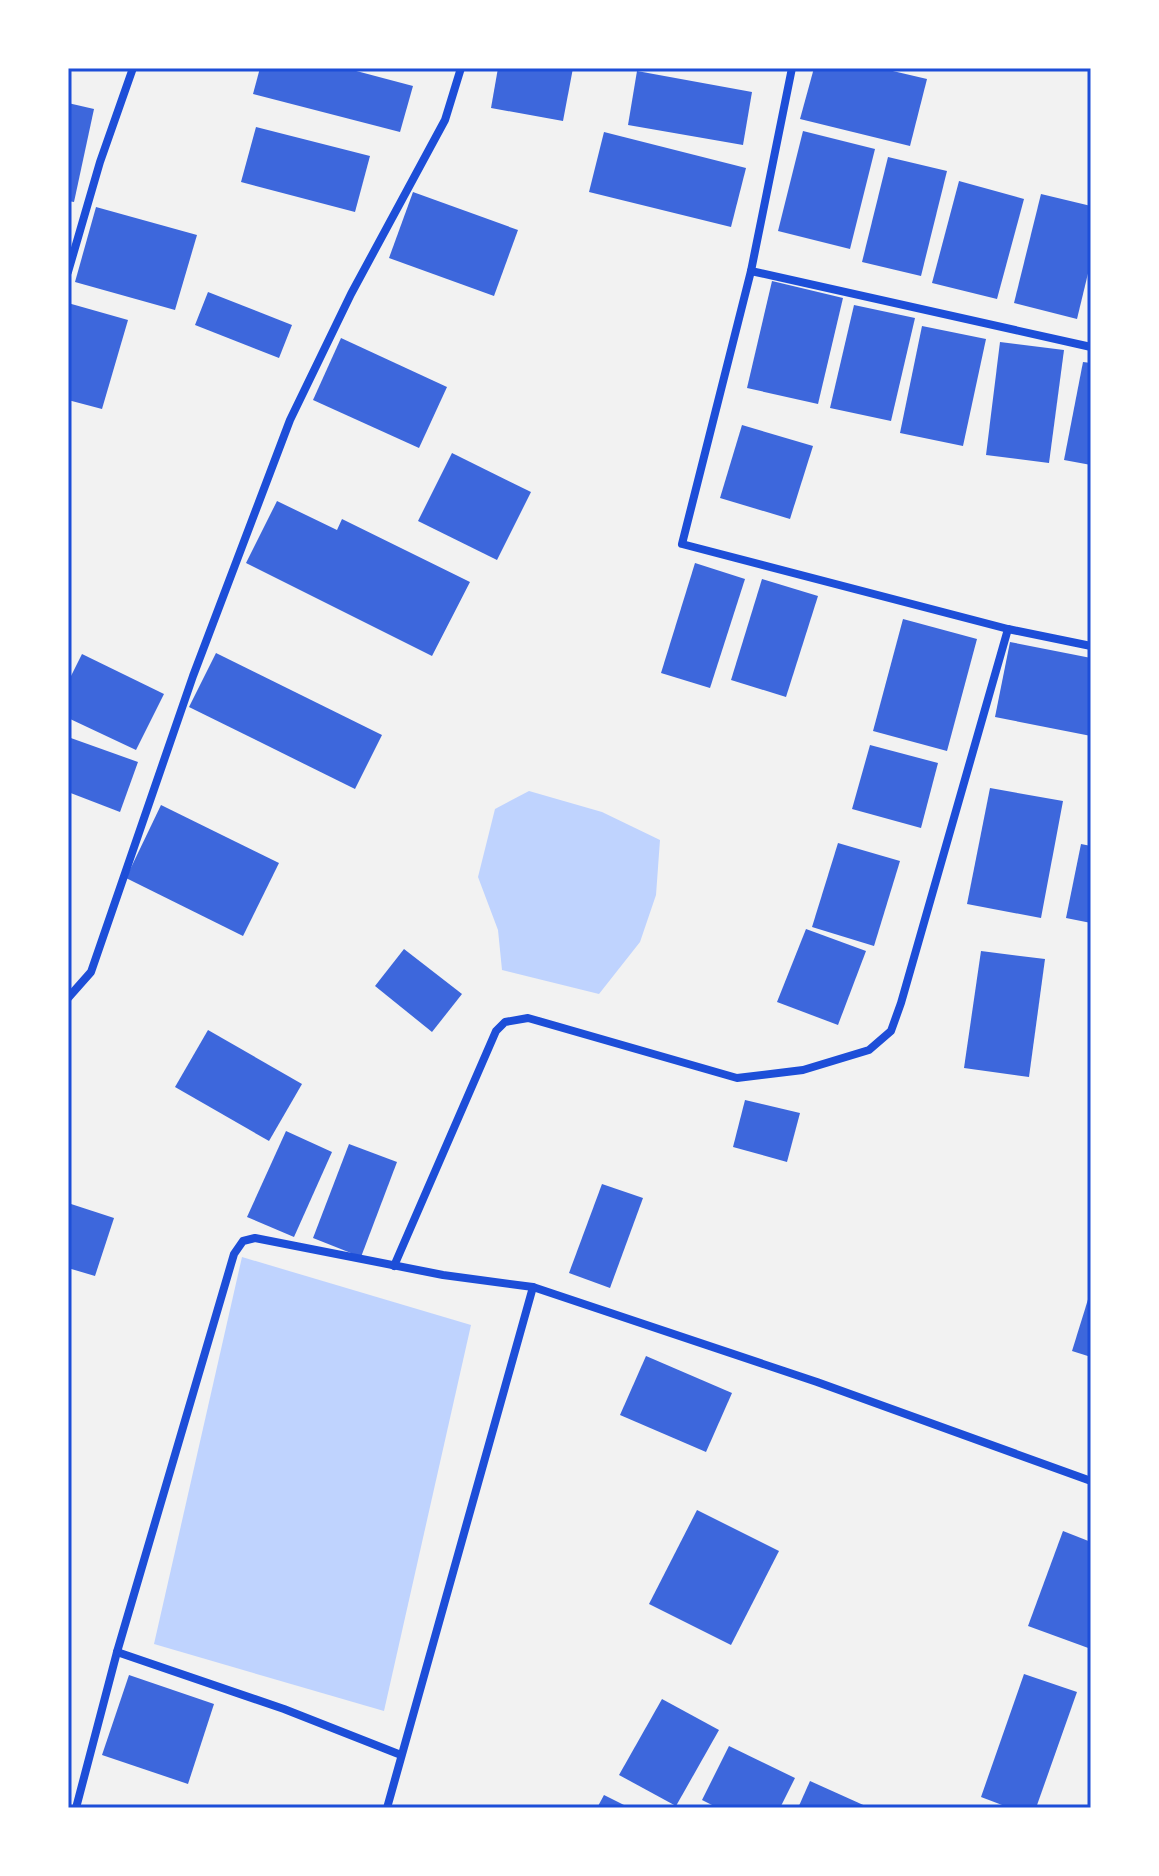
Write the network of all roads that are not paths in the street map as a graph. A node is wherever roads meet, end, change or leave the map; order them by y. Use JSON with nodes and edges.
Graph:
{"nodes":[{"id":1,"x":133,"y":68,"type":"edge"},
{"id":2,"x":461,"y":68,"type":"edge"},
{"id":3,"x":792,"y":68,"type":"edge"},
{"id":4,"x":751,"y":271,"type":"junction"},
{"id":5,"x":68,"y":272,"type":"edge"},
{"id":6,"x":1091,"y":347,"type":"edge"},
{"id":7,"x":1008,"y":629,"type":"junction"},
{"id":8,"x":1091,"y":646,"type":"edge"},
{"id":9,"x":68,"y":998,"type":"edge"},
{"id":10,"x":394,"y":1266,"type":"junction"},
{"id":11,"x":533,"y":1287,"type":"junction"},
{"id":12,"x":1091,"y":1481,"type":"edge"},
{"id":13,"x":117,"y":1652,"type":"junction"},
{"id":14,"x":401,"y":1755,"type":"junction"},
{"id":15,"x":76,"y":1808,"type":"edge"},
{"id":16,"x":387,"y":1808,"type":"edge"}],
"edges":[{"from":1,"to":5,"type":"street"},
{"from":2,"to":9,"type":"street"},
{"from":3,"to":4,"type":"street"},
{"from":4,"to":6,"type":"street"},
{"from":4,"to":7,"type":"street"},
{"from":7,"to":8,"type":"street"},
{"from":7,"to":10,"type":"street"},
{"from":10,"to":11,"type":"street"},
{"from":10,"to":13,"type":"street"},
{"from":11,"to":12,"type":"street"},
{"from":11,"to":14,"type":"street"},
{"from":13,"to":14,"type":"street"},
{"from":13,"to":15,"type":"street"},
{"from":14,"to":16,"type":"street"}]}
